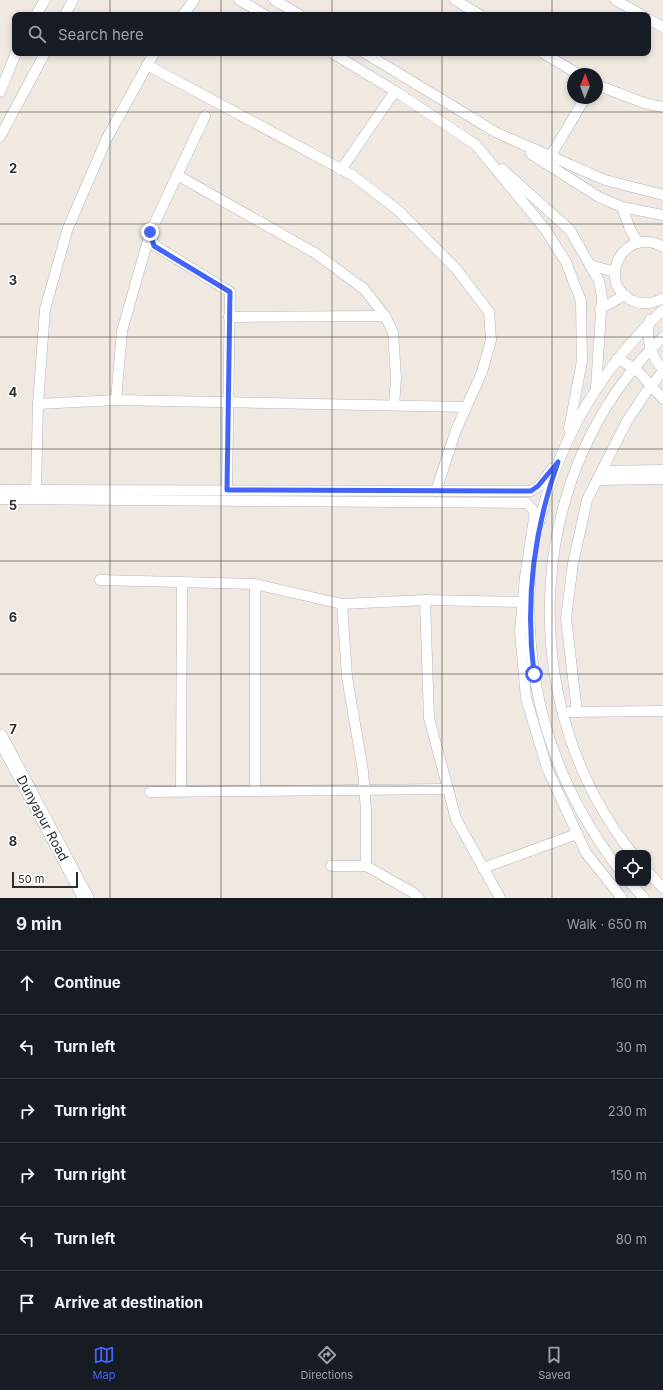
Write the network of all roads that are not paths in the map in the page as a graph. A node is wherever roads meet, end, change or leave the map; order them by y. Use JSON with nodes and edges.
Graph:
{"nodes":[{"id":1,"x":45,"y":0,"type":"edge"},
{"id":2,"x":73,"y":0,"type":"edge"},
{"id":3,"x":194,"y":0,"type":"edge"},
{"id":4,"x":239,"y":0,"type":"edge"},
{"id":5,"x":274,"y":0,"type":"edge"},
{"id":6,"x":455,"y":0,"type":"edge"},
{"id":7,"x":615,"y":0,"type":"edge"},
{"id":8,"x":469,"y":3,"type":"edge"},
{"id":9,"x":38,"y":12,"type":"edge"},
{"id":10,"x":67,"y":12,"type":"edge"},
{"id":11,"x":185,"y":12,"type":"edge"},
{"id":12,"x":260,"y":12,"type":"edge"},
{"id":13,"x":295,"y":12,"type":"edge"},
{"id":14,"x":477,"y":12,"type":"edge"},
{"id":15,"x":637,"y":12,"type":"edge"},
{"id":16,"x":651,"y":21,"type":"edge"},
{"id":17,"x":663,"y":27,"type":"edge"},
{"id":18,"x":15,"y":56,"type":"edge"},
{"id":19,"x":43,"y":56,"type":"edge"},
{"id":20,"x":152,"y":56,"type":"edge"},
{"id":21,"x":337,"y":56,"type":"edge"},
{"id":22,"x":370,"y":56,"type":"edge"},
{"id":23,"x":548,"y":56,"type":"edge"},
{"id":24,"x":147,"y":65,"type":"junction"},
{"id":25,"x":568,"y":68,"type":"edge"},
{"id":26,"x":603,"y":87,"type":"edge"},
{"id":27,"x":395,"y":91,"type":"junction"},
{"id":28,"x":0,"y":92,"type":"edge"},
{"id":29,"x":581,"y":104,"type":"edge"},
{"id":30,"x":663,"y":107,"type":"edge"},
{"id":31,"x":205,"y":116,"type":"dead end"},
{"id":32,"x":497,"y":132,"type":"junction"},
{"id":33,"x":0,"y":137,"type":"edge"},
{"id":34,"x":476,"y":145,"type":"junction"},
{"id":35,"x":550,"y":157,"type":"junction"},
{"id":36,"x":341,"y":170,"type":"junction"},
{"id":37,"x":177,"y":175,"type":"junction"},
{"id":38,"x":663,"y":195,"type":"edge"},
{"id":39,"x":622,"y":206,"type":"junction"},
{"id":40,"x":663,"y":215,"type":"edge"},
{"id":41,"x":150,"y":232,"type":"junction"},
{"id":42,"x":638,"y":243,"type":"junction"},
{"id":43,"x":663,"y":247,"type":"edge"},
{"id":44,"x":590,"y":265,"type":"junction"},
{"id":45,"x":615,"y":272,"type":"junction"},
{"id":46,"x":625,"y":295,"type":"junction"},
{"id":47,"x":659,"y":300,"type":"edge"},
{"id":48,"x":600,"y":309,"type":"junction"},
{"id":49,"x":663,"y":310,"type":"edge"},
{"id":50,"x":385,"y":316,"type":"junction"},
{"id":51,"x":229,"y":317,"type":"junction"},
{"id":52,"x":649,"y":323,"type":"junction"},
{"id":53,"x":663,"y":337,"type":"edge"},
{"id":54,"x":650,"y":349,"type":"junction"},
{"id":55,"x":617,"y":359,"type":"junction"},
{"id":56,"x":636,"y":368,"type":"junction"},
{"id":57,"x":663,"y":370,"type":"edge"},
{"id":58,"x":651,"y":386,"type":"junction"},
{"id":59,"x":595,"y":390,"type":"junction"},
{"id":60,"x":116,"y":400,"type":"junction"},
{"id":61,"x":663,"y":400,"type":"edge"},
{"id":62,"x":228,"y":402,"type":"junction"},
{"id":63,"x":38,"y":404,"type":"junction"},
{"id":64,"x":394,"y":406,"type":"junction"},
{"id":65,"x":466,"y":407,"type":"junction"},
{"id":66,"x":567,"y":440,"type":"junction"},
{"id":67,"x":558,"y":462,"type":"junction"},
{"id":68,"x":663,"y":470,"type":"edge"},
{"id":69,"x":602,"y":471,"type":"junction"},
{"id":70,"x":663,"y":479,"type":"edge"},
{"id":71,"x":597,"y":480,"type":"junction"},
{"id":72,"x":0,"y":490,"type":"edge"},
{"id":73,"x":36,"y":490,"type":"junction"},
{"id":74,"x":227,"y":490,"type":"junction"},
{"id":75,"x":436,"y":491,"type":"junction"},
{"id":76,"x":0,"y":499,"type":"edge"},
{"id":77,"x":100,"y":580,"type":"dead end"},
{"id":78,"x":182,"y":582,"type":"junction"},
{"id":79,"x":255,"y":584,"type":"junction"},
{"id":80,"x":425,"y":600,"type":"junction"},
{"id":81,"x":522,"y":602,"type":"junction"},
{"id":82,"x":342,"y":604,"type":"junction"},
{"id":83,"x":663,"y":711,"type":"edge"},
{"id":84,"x":577,"y":712,"type":"junction"},
{"id":85,"x":562,"y":713,"type":"junction"},
{"id":86,"x":0,"y":737,"type":"edge"},
{"id":87,"x":364,"y":789,"type":"junction"},
{"id":88,"x":448,"y":789,"type":"junction"},
{"id":89,"x":181,"y":790,"type":"junction"},
{"id":90,"x":255,"y":790,"type":"junction"},
{"id":91,"x":150,"y":792,"type":"dead end"},
{"id":92,"x":577,"y":834,"type":"junction"},
{"id":93,"x":630,"y":850,"type":"edge"},
{"id":94,"x":615,"y":864,"type":"edge"},
{"id":95,"x":331,"y":866,"type":"dead end"},
{"id":96,"x":366,"y":866,"type":"junction"},
{"id":97,"x":483,"y":868,"type":"junction"},
{"id":98,"x":651,"y":875,"type":"edge"},
{"id":99,"x":633,"y":886,"type":"edge"},
{"id":100,"x":663,"y":888,"type":"edge"},
{"id":101,"x":86,"y":898,"type":"edge"},
{"id":102,"x":419,"y":898,"type":"edge"},
{"id":103,"x":500,"y":898,"type":"edge"},
{"id":104,"x":622,"y":898,"type":"edge"},
{"id":105,"x":644,"y":898,"type":"edge"}],
"edges":[{"from":1,"to":9,"type":"street"},
{"from":2,"to":10,"type":"street"},
{"from":3,"to":11,"type":"street"},
{"from":4,"to":12,"type":"street"},
{"from":5,"to":13,"type":"street"},
{"from":6,"to":8,"type":"street"},
{"from":7,"to":15,"type":"street"},
{"from":8,"to":14,"type":"street"},
{"from":16,"to":17,"type":"street"},
{"from":18,"to":28,"type":"street"},
{"from":19,"to":33,"type":"street"},
{"from":20,"to":24,"type":"street"},
{"from":21,"to":27,"type":"street"},
{"from":22,"to":32,"type":"street"},
{"from":23,"to":25,"type":"street"},
{"from":24,"to":36,"type":"street"},
{"from":24,"to":63,"type":"street"},
{"from":26,"to":30,"type":"street"},
{"from":27,"to":34,"type":"street"},
{"from":27,"to":36,"type":"street"},
{"from":29,"to":35,"type":"street"},
{"from":31,"to":37,"type":"street"},
{"from":32,"to":35,"type":"street"},
{"from":32,"to":39,"type":"street"},
{"from":34,"to":44,"type":"street"},
{"from":34,"to":66,"type":"street"},
{"from":35,"to":38,"type":"street"},
{"from":36,"to":65,"type":"street"},
{"from":37,"to":41,"type":"street"},
{"from":37,"to":50,"type":"street"},
{"from":39,"to":40,"type":"street"},
{"from":39,"to":42,"type":"street"},
{"from":41,"to":51,"type":"street"},
{"from":41,"to":60,"type":"street"},
{"from":42,"to":43,"type":"street"},
{"from":42,"to":45,"type":"street"},
{"from":44,"to":45,"type":"street"},
{"from":44,"to":48,"type":"street"},
{"from":45,"to":46,"type":"street"},
{"from":46,"to":47,"type":"street"},
{"from":46,"to":48,"type":"street"},
{"from":47,"to":52,"type":"street"},
{"from":48,"to":59,"type":"street"},
{"from":49,"to":52,"type":"street"},
{"from":50,"to":51,"type":"street"},
{"from":50,"to":64,"type":"street"},
{"from":51,"to":62,"type":"street"},
{"from":52,"to":54,"type":"street"},
{"from":52,"to":55,"type":"street"},
{"from":53,"to":54,"type":"street"},
{"from":54,"to":56,"type":"street"},
{"from":54,"to":57,"type":"street"},
{"from":55,"to":56,"type":"street"},
{"from":55,"to":59,"type":"street"},
{"from":56,"to":58,"type":"street"},
{"from":56,"to":85,"type":"street"},
{"from":57,"to":58,"type":"street"},
{"from":58,"to":61,"type":"street"},
{"from":58,"to":69,"type":"street"},
{"from":59,"to":66,"type":"street"},
{"from":60,"to":62,"type":"street"},
{"from":60,"to":63,"type":"street"},
{"from":62,"to":64,"type":"street"},
{"from":62,"to":74,"type":"street"},
{"from":63,"to":73,"type":"street"},
{"from":64,"to":65,"type":"street"},
{"from":65,"to":75,"type":"street"},
{"from":66,"to":67,"type":"street"},
{"from":67,"to":75,"type":"street"},
{"from":67,"to":94,"type":"street"},
{"from":68,"to":69,"type":"street"},
{"from":69,"to":71,"type":"street"},
{"from":70,"to":71,"type":"street"},
{"from":71,"to":84,"type":"street"},
{"from":72,"to":73,"type":"street"},
{"from":73,"to":74,"type":"street"},
{"from":74,"to":75,"type":"street"},
{"from":76,"to":81,"type":"street"},
{"from":77,"to":78,"type":"street"},
{"from":78,"to":79,"type":"street"},
{"from":78,"to":89,"type":"street"},
{"from":79,"to":82,"type":"street"},
{"from":79,"to":90,"type":"street"},
{"from":80,"to":81,"type":"street"},
{"from":80,"to":82,"type":"street"},
{"from":80,"to":88,"type":"street"},
{"from":81,"to":92,"type":"street"},
{"from":82,"to":87,"type":"street"},
{"from":83,"to":84,"type":"street"},
{"from":84,"to":85,"type":"street"},
{"from":85,"to":93,"type":"street"},
{"from":86,"to":101,"type":"main road","name":"Dunyapur Road"},
{"from":87,"to":88,"type":"street"},
{"from":87,"to":90,"type":"street"},
{"from":87,"to":96,"type":"street"},
{"from":88,"to":97,"type":"street"},
{"from":89,"to":90,"type":"street"},
{"from":89,"to":91,"type":"street"},
{"from":92,"to":97,"type":"street"},
{"from":92,"to":104,"type":"street"},
{"from":95,"to":96,"type":"street"},
{"from":96,"to":102,"type":"street"},
{"from":97,"to":103,"type":"street"},
{"from":98,"to":100,"type":"street"},
{"from":99,"to":105,"type":"street"}]}
